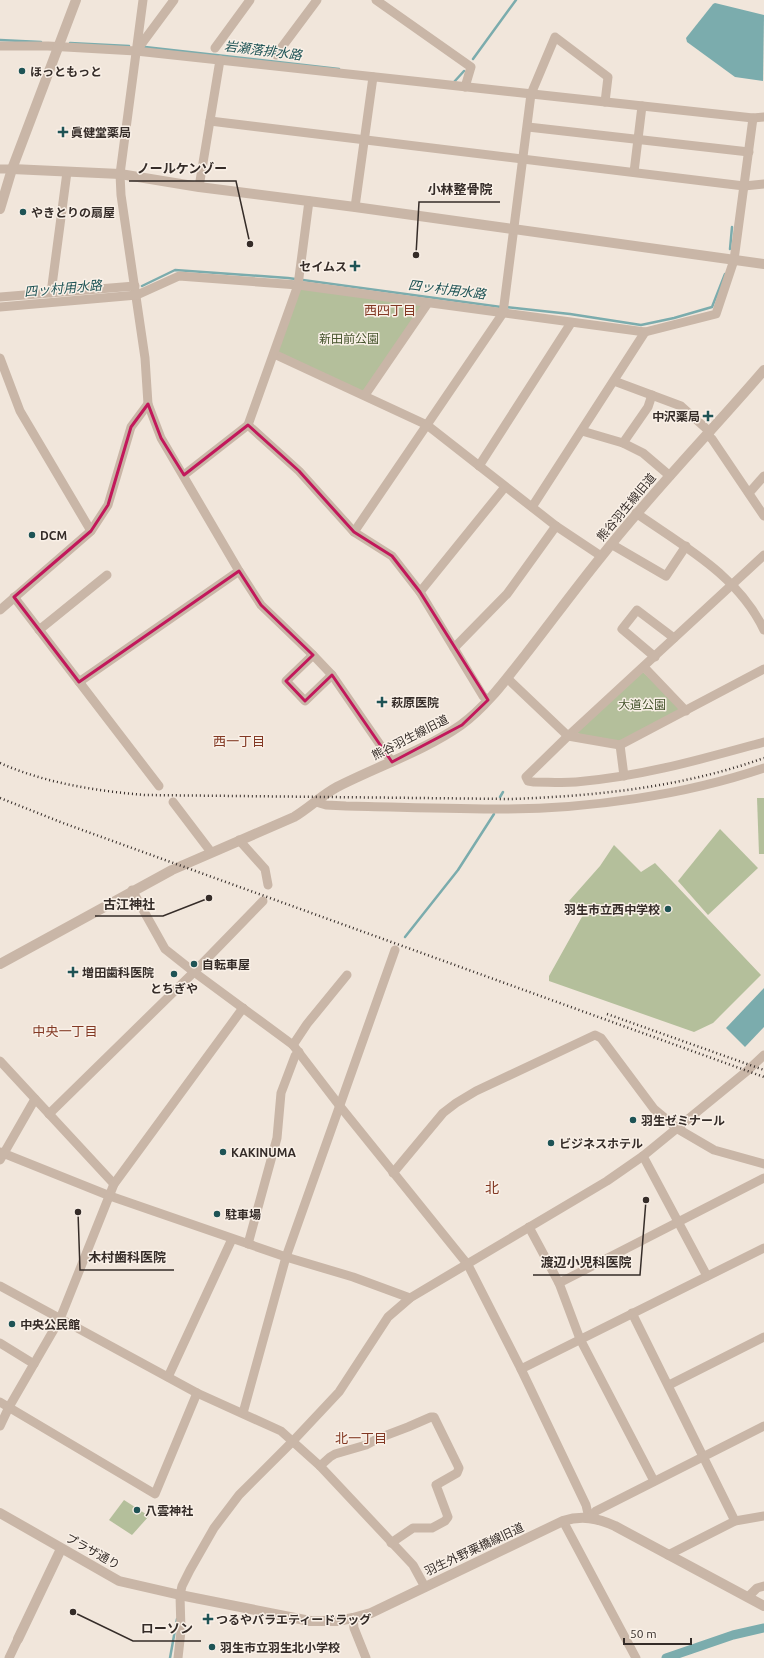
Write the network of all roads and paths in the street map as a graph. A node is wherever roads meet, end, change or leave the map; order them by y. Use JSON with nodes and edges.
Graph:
{"nodes":[{"id":1,"x":76,"y":0,"type":"edge"},
{"id":2,"x":143,"y":0,"type":"edge"},
{"id":3,"x":174,"y":0,"type":"edge"},
{"id":4,"x":250,"y":0,"type":"edge"},
{"id":5,"x":317,"y":0,"type":"edge"},
{"id":6,"x":376,"y":0,"type":"edge"},
{"id":7,"x":0,"y":46,"type":"edge"},
{"id":8,"x":58,"y":47,"type":"junction"},
{"id":9,"x":215,"y":48,"type":"dead end"},
{"id":10,"x":136,"y":52,"type":"junction"},
{"id":11,"x":276,"y":55,"type":"dead end"},
{"id":12,"x":220,"y":60,"type":"junction"},
{"id":13,"x":373,"y":77,"type":"junction"},
{"id":14,"x":465,"y":87,"type":"junction"},
{"id":15,"x":531,"y":94,"type":"junction"},
{"id":16,"x":605,"y":102,"type":"junction"},
{"id":17,"x":642,"y":106,"type":"junction"},
{"id":18,"x":764,"y":117,"type":"edge"},
{"id":19,"x":753,"y":118,"type":"junction"},
{"id":20,"x":210,"y":121,"type":"junction"},
{"id":21,"x":528,"y":127,"type":"junction"},
{"id":22,"x":638,"y":139,"type":"junction"},
{"id":23,"x":364,"y":140,"type":"junction"},
{"id":24,"x":749,"y":152,"type":"junction"},
{"id":25,"x":523,"y":160,"type":"junction"},
{"id":26,"x":0,"y":169,"type":"edge"},
{"id":27,"x":12,"y":169,"type":"junction"},
{"id":28,"x":67,"y":172,"type":"junction"},
{"id":29,"x":634,"y":172,"type":"junction"},
{"id":30,"x":120,"y":174,"type":"junction"},
{"id":31,"x":764,"y":184,"type":"edge"},
{"id":32,"x":744,"y":186,"type":"junction"},
{"id":33,"x":199,"y":187,"type":"junction"},
{"id":34,"x":309,"y":200,"type":"junction"},
{"id":35,"x":355,"y":207,"type":"junction"},
{"id":36,"x":0,"y":209,"type":"edge"},
{"id":37,"x":514,"y":229,"type":"junction"},
{"id":38,"x":734,"y":260,"type":"junction"},
{"id":39,"x":764,"y":264,"type":"edge"},
{"id":40,"x":298,"y":285,"type":"junction"},
{"id":41,"x":136,"y":291,"type":"junction"},
{"id":42,"x":52,"y":293,"type":"junction"},
{"id":43,"x":0,"y":297,"type":"edge"},
{"id":44,"x":428,"y":303,"type":"junction"},
{"id":45,"x":0,"y":307,"type":"edge"},
{"id":46,"x":503,"y":312,"type":"junction"},
{"id":47,"x":571,"y":323,"type":"junction"},
{"id":48,"x":645,"y":332,"type":"junction"},
{"id":49,"x":274,"y":354,"type":"junction"},
{"id":50,"x":0,"y":358,"type":"edge"},
{"id":51,"x":764,"y":370,"type":"edge"},
{"id":52,"x":614,"y":381,"type":"junction"},
{"id":53,"x":365,"y":395,"type":"junction"},
{"id":54,"x":652,"y":395,"type":"junction"},
{"id":55,"x":148,"y":404,"type":"junction"},
{"id":56,"x":248,"y":424,"type":"junction"},
{"id":57,"x":427,"y":425,"type":"junction"},
{"id":58,"x":582,"y":430,"type":"junction"},
{"id":59,"x":708,"y":434,"type":"junction"},
{"id":60,"x":623,"y":443,"type":"junction"},
{"id":61,"x":479,"y":466,"type":"junction"},
{"id":62,"x":184,"y":475,"type":"junction"},
{"id":63,"x":670,"y":476,"type":"junction"},
{"id":64,"x":764,"y":476,"type":"edge"},
{"id":65,"x":505,"y":487,"type":"junction"},
{"id":66,"x":749,"y":493,"type":"junction"},
{"id":67,"x":532,"y":507,"type":"junction"},
{"id":68,"x":636,"y":513,"type":"junction"},
{"id":69,"x":764,"y":516,"type":"edge"},
{"id":70,"x":556,"y":526,"type":"junction"},
{"id":71,"x":91,"y":532,"type":"junction"},
{"id":72,"x":354,"y":532,"type":"junction"},
{"id":73,"x":611,"y":544,"type":"junction"},
{"id":74,"x":686,"y":546,"type":"junction"},
{"id":75,"x":764,"y":555,"type":"edge"},
{"id":76,"x":601,"y":556,"type":"junction"},
{"id":77,"x":239,"y":571,"type":"junction"},
{"id":78,"x":107,"y":575,"type":"dead end"},
{"id":79,"x":732,"y":584,"type":"junction"},
{"id":80,"x":420,"y":592,"type":"junction"},
{"id":81,"x":14,"y":597,"type":"junction"},
{"id":82,"x":0,"y":610,"type":"edge"},
{"id":83,"x":39,"y":630,"type":"junction"},
{"id":84,"x":764,"y":630,"type":"edge"},
{"id":85,"x":674,"y":638,"type":"junction"},
{"id":86,"x":454,"y":648,"type":"junction"},
{"id":87,"x":313,"y":655,"type":"junction"},
{"id":88,"x":655,"y":657,"type":"junction"},
{"id":89,"x":644,"y":667,"type":"junction"},
{"id":90,"x":764,"y":669,"type":"edge"},
{"id":91,"x":332,"y":675,"type":"junction"},
{"id":92,"x":507,"y":678,"type":"junction"},
{"id":93,"x":79,"y":682,"type":"junction"},
{"id":94,"x":488,"y":700,"type":"junction"},
{"id":95,"x":686,"y":710,"type":"junction"},
{"id":96,"x":568,"y":736,"type":"junction"},
{"id":97,"x":764,"y":742,"type":"edge"},
{"id":98,"x":620,"y":745,"type":"junction"},
{"id":99,"x":392,"y":762,"type":"junction"},
{"id":100,"x":764,"y":768,"type":"edge"},
{"id":101,"x":624,"y":776,"type":"junction"},
{"id":102,"x":159,"y":786,"type":"dead end"},
{"id":103,"x":173,"y":802,"type":"dead end"},
{"id":104,"x":316,"y":802,"type":"junction"},
{"id":105,"x":239,"y":840,"type":"junction"},
{"id":106,"x":211,"y":852,"type":"junction"},
{"id":107,"x":268,"y":885,"type":"dead end"},
{"id":108,"x":132,"y":890,"type":"junction"},
{"id":109,"x":263,"y":901,"type":"dead end"},
{"id":110,"x":394,"y":950,"type":"dead end"},
{"id":111,"x":0,"y":964,"type":"edge"},
{"id":112,"x":194,"y":972,"type":"junction"},
{"id":113,"x":347,"y":975,"type":"dead end"},
{"id":114,"x":243,"y":1008,"type":"junction"},
{"id":115,"x":296,"y":1049,"type":"junction"},
{"id":116,"x":764,"y":1055,"type":"edge"},
{"id":117,"x":0,"y":1061,"type":"edge"},
{"id":118,"x":35,"y":1099,"type":"junction"},
{"id":119,"x":339,"y":1105,"type":"junction"},
{"id":120,"x":49,"y":1114,"type":"junction"},
{"id":121,"x":678,"y":1129,"type":"junction"},
{"id":122,"x":1,"y":1155,"type":"edge"},
{"id":123,"x":643,"y":1156,"type":"junction"},
{"id":124,"x":764,"y":1164,"type":"edge"},
{"id":125,"x":393,"y":1173,"type":"junction"},
{"id":126,"x":764,"y":1178,"type":"edge"},
{"id":127,"x":114,"y":1184,"type":"junction"},
{"id":128,"x":110,"y":1196,"type":"junction"},
{"id":129,"x":678,"y":1222,"type":"junction"},
{"id":130,"x":529,"y":1227,"type":"junction"},
{"id":131,"x":232,"y":1239,"type":"junction"},
{"id":132,"x":248,"y":1244,"type":"junction"},
{"id":133,"x":764,"y":1248,"type":"edge"},
{"id":134,"x":286,"y":1257,"type":"junction"},
{"id":135,"x":468,"y":1265,"type":"junction"},
{"id":136,"x":707,"y":1276,"type":"junction"},
{"id":137,"x":559,"y":1283,"type":"junction"},
{"id":138,"x":0,"y":1286,"type":"edge"},
{"id":139,"x":410,"y":1298,"type":"junction"},
{"id":140,"x":632,"y":1313,"type":"junction"},
{"id":141,"x":60,"y":1319,"type":"junction"},
{"id":142,"x":764,"y":1337,"type":"edge"},
{"id":143,"x":580,"y":1339,"type":"junction"},
{"id":144,"x":0,"y":1344,"type":"edge"},
{"id":145,"x":34,"y":1364,"type":"junction"},
{"id":146,"x":521,"y":1369,"type":"junction"},
{"id":147,"x":168,"y":1377,"type":"junction"},
{"id":148,"x":669,"y":1385,"type":"junction"},
{"id":149,"x":197,"y":1394,"type":"junction"},
{"id":150,"x":0,"y":1402,"type":"edge"},
{"id":151,"x":9,"y":1407,"type":"junction"},
{"id":152,"x":243,"y":1413,"type":"junction"},
{"id":153,"x":0,"y":1426,"type":"edge"},
{"id":154,"x":764,"y":1426,"type":"edge"},
{"id":155,"x":293,"y":1441,"type":"junction"},
{"id":156,"x":703,"y":1456,"type":"junction"},
{"id":157,"x":320,"y":1466,"type":"junction"},
{"id":158,"x":654,"y":1481,"type":"junction"},
{"id":159,"x":0,"y":1513,"type":"edge"},
{"id":160,"x":764,"y":1516,"type":"edge"},
{"id":161,"x":589,"y":1518,"type":"junction"},
{"id":162,"x":563,"y":1521,"type":"junction"},
{"id":163,"x":734,"y":1521,"type":"junction"},
{"id":164,"x":391,"y":1543,"type":"junction"},
{"id":165,"x":62,"y":1549,"type":"junction"},
{"id":166,"x":668,"y":1555,"type":"junction"},
{"id":167,"x":764,"y":1586,"type":"edge"},
{"id":168,"x":426,"y":1587,"type":"junction"},
{"id":169,"x":180,"y":1595,"type":"junction"},
{"id":170,"x":748,"y":1598,"type":"junction"},
{"id":171,"x":764,"y":1606,"type":"edge"},
{"id":172,"x":353,"y":1618,"type":"junction"},
{"id":173,"x":18,"y":1640,"type":"joint"},
{"id":174,"x":9,"y":1658,"type":"edge"},
{"id":175,"x":178,"y":1658,"type":"edge"},
{"id":176,"x":366,"y":1658,"type":"edge"},
{"id":177,"x":636,"y":1658,"type":"edge"}],
"edges":[{"from":1,"to":8,"type":"street"},
{"from":2,"to":10,"type":"street"},
{"from":3,"to":10,"type":"street"},
{"from":4,"to":9,"type":"street"},
{"from":5,"to":11,"type":"street"},
{"from":6,"to":14,"type":"street"},
{"from":7,"to":8,"type":"street"},
{"from":8,"to":10,"type":"street"},
{"from":8,"to":27,"type":"street"},
{"from":10,"to":12,"type":"street"},
{"from":10,"to":30,"type":"street"},
{"from":12,"to":13,"type":"street"},
{"from":12,"to":20,"type":"street"},
{"from":13,"to":14,"type":"street"},
{"from":13,"to":23,"type":"street"},
{"from":14,"to":15,"type":"street"},
{"from":15,"to":16,"type":"street"},
{"from":15,"to":16,"type":"street"},
{"from":15,"to":21,"type":"street"},
{"from":16,"to":17,"type":"street"},
{"from":17,"to":19,"type":"street"},
{"from":17,"to":22,"type":"street"},
{"from":18,"to":19,"type":"street"},
{"from":19,"to":24,"type":"street"},
{"from":20,"to":23,"type":"street"},
{"from":20,"to":33,"type":"street"},
{"from":21,"to":22,"type":"street"},
{"from":21,"to":25,"type":"street"},
{"from":22,"to":24,"type":"street"},
{"from":22,"to":29,"type":"street"},
{"from":23,"to":25,"type":"street"},
{"from":23,"to":35,"type":"street"},
{"from":24,"to":32,"type":"street"},
{"from":25,"to":29,"type":"street"},
{"from":25,"to":37,"type":"street"},
{"from":26,"to":27,"type":"street"},
{"from":27,"to":28,"type":"street"},
{"from":27,"to":36,"type":"street"},
{"from":28,"to":30,"type":"street"},
{"from":28,"to":42,"type":"street"},
{"from":29,"to":32,"type":"street"},
{"from":30,"to":33,"type":"street"},
{"from":30,"to":41,"type":"street"},
{"from":31,"to":32,"type":"street"},
{"from":32,"to":38,"type":"street"},
{"from":33,"to":34,"type":"street"},
{"from":34,"to":35,"type":"street"},
{"from":34,"to":40,"type":"street"},
{"from":35,"to":37,"type":"street"},
{"from":37,"to":38,"type":"street"},
{"from":37,"to":46,"type":"street"},
{"from":38,"to":39,"type":"street"},
{"from":38,"to":48,"type":"street"},
{"from":40,"to":41,"type":"street"},
{"from":40,"to":44,"type":"street"},
{"from":40,"to":49,"type":"street"},
{"from":41,"to":42,"type":"street"},
{"from":41,"to":45,"type":"street"},
{"from":41,"to":55,"type":"street"},
{"from":42,"to":43,"type":"street"},
{"from":44,"to":46,"type":"street"},
{"from":44,"to":53,"type":"street"},
{"from":46,"to":47,"type":"street"},
{"from":46,"to":57,"type":"street"},
{"from":47,"to":48,"type":"street"},
{"from":47,"to":61,"type":"street"},
{"from":48,"to":52,"type":"street"},
{"from":49,"to":53,"type":"street"},
{"from":49,"to":56,"type":"street"},
{"from":50,"to":71,"type":"street"},
{"from":51,"to":59,"type":"street","name":"熊谷羽生線旧道"},
{"from":52,"to":54,"type":"street"},
{"from":52,"to":58,"type":"street"},
{"from":53,"to":57,"type":"street"},
{"from":54,"to":59,"type":"street"},
{"from":54,"to":60,"type":"street"},
{"from":55,"to":62,"type":"street"},
{"from":55,"to":71,"type":"street"},
{"from":56,"to":62,"type":"street"},
{"from":56,"to":72,"type":"street"},
{"from":57,"to":61,"type":"street"},
{"from":57,"to":72,"type":"street"},
{"from":58,"to":60,"type":"street"},
{"from":58,"to":67,"type":"street"},
{"from":59,"to":63,"type":"street","name":"熊谷羽生線旧道"},
{"from":59,"to":66,"type":"street"},
{"from":60,"to":63,"type":"street"},
{"from":61,"to":65,"type":"street"},
{"from":62,"to":77,"type":"street"},
{"from":63,"to":68,"type":"street","name":"熊谷羽生線旧道"},
{"from":64,"to":66,"type":"street"},
{"from":65,"to":67,"type":"street"},
{"from":65,"to":80,"type":"street"},
{"from":66,"to":69,"type":"street"},
{"from":67,"to":70,"type":"street"},
{"from":68,"to":73,"type":"street","name":"熊谷羽生線旧道"},
{"from":68,"to":74,"type":"street"},
{"from":70,"to":76,"type":"street"},
{"from":70,"to":86,"type":"street"},
{"from":71,"to":81,"type":"street"},
{"from":72,"to":80,"type":"street"},
{"from":73,"to":74,"type":"street"},
{"from":73,"to":76,"type":"street","name":"熊谷羽生線旧道"},
{"from":74,"to":79,"type":"street"},
{"from":75,"to":79,"type":"street"},
{"from":76,"to":92,"type":"street","name":"熊谷羽生線旧道"},
{"from":77,"to":87,"type":"street"},
{"from":77,"to":93,"type":"street"},
{"from":78,"to":83,"type":"street"},
{"from":79,"to":84,"type":"street"},
{"from":79,"to":85,"type":"street"},
{"from":80,"to":86,"type":"street"},
{"from":81,"to":82,"type":"street"},
{"from":81,"to":83,"type":"street"},
{"from":83,"to":93,"type":"street"},
{"from":85,"to":88,"type":"street"},
{"from":85,"to":88,"type":"street"},
{"from":86,"to":94,"type":"street"},
{"from":87,"to":91,"type":"street"},
{"from":87,"to":91,"type":"street"},
{"from":88,"to":89,"type":"street"},
{"from":89,"to":95,"type":"street"},
{"from":89,"to":96,"type":"street"},
{"from":90,"to":95,"type":"street"},
{"from":91,"to":99,"type":"street"},
{"from":92,"to":94,"type":"street","name":"熊谷羽生線旧道"},
{"from":92,"to":96,"type":"street"},
{"from":93,"to":102,"type":"street"},
{"from":94,"to":99,"type":"street","name":"熊谷羽生線旧道"},
{"from":95,"to":98,"type":"street"},
{"from":96,"to":98,"type":"street"},
{"from":96,"to":101,"type":"street"},
{"from":97,"to":101,"type":"street"},
{"from":98,"to":101,"type":"street"},
{"from":99,"to":104,"type":"street","name":"熊谷羽生線旧道"},
{"from":100,"to":104,"type":"street"},
{"from":103,"to":106,"type":"street"},
{"from":104,"to":105,"type":"street","name":"熊谷羽生線旧道"},
{"from":105,"to":106,"type":"street","name":"熊谷羽生線旧道"},
{"from":105,"to":107,"type":"street"},
{"from":106,"to":108,"type":"street","name":"熊谷羽生線旧道"},
{"from":108,"to":111,"type":"street","name":"熊谷羽生線旧道"},
{"from":108,"to":112,"type":"street"},
{"from":109,"to":112,"type":"street"},
{"from":110,"to":119,"type":"street"},
{"from":112,"to":114,"type":"street"},
{"from":112,"to":120,"type":"street"},
{"from":113,"to":115,"type":"street"},
{"from":114,"to":115,"type":"street"},
{"from":114,"to":127,"type":"street"},
{"from":115,"to":119,"type":"street"},
{"from":115,"to":132,"type":"street"},
{"from":116,"to":121,"type":"street"},
{"from":117,"to":118,"type":"street"},
{"from":118,"to":120,"type":"street"},
{"from":118,"to":122,"type":"street"},
{"from":119,"to":125,"type":"street"},
{"from":119,"to":134,"type":"street"},
{"from":120,"to":127,"type":"street"},
{"from":121,"to":123,"type":"street"},
{"from":121,"to":124,"type":"street"},
{"from":121,"to":125,"type":"street"},
{"from":122,"to":128,"type":"street"},
{"from":123,"to":129,"type":"street"},
{"from":123,"to":130,"type":"street"},
{"from":125,"to":135,"type":"street"},
{"from":126,"to":129,"type":"street"},
{"from":127,"to":128,"type":"street"},
{"from":128,"to":131,"type":"street"},
{"from":128,"to":141,"type":"street"},
{"from":129,"to":136,"type":"street"},
{"from":129,"to":137,"type":"street"},
{"from":130,"to":135,"type":"street"},
{"from":130,"to":137,"type":"street"},
{"from":131,"to":132,"type":"street"},
{"from":131,"to":147,"type":"street"},
{"from":132,"to":134,"type":"street"},
{"from":133,"to":136,"type":"street"},
{"from":134,"to":139,"type":"street"},
{"from":134,"to":152,"type":"street"},
{"from":135,"to":139,"type":"street"},
{"from":135,"to":146,"type":"street"},
{"from":136,"to":140,"type":"street"},
{"from":137,"to":143,"type":"street"},
{"from":138,"to":141,"type":"street"},
{"from":139,"to":155,"type":"street"},
{"from":140,"to":143,"type":"street"},
{"from":140,"to":148,"type":"street"},
{"from":141,"to":145,"type":"street"},
{"from":141,"to":147,"type":"street"},
{"from":142,"to":148,"type":"street"},
{"from":143,"to":146,"type":"street"},
{"from":143,"to":158,"type":"street"},
{"from":144,"to":145,"type":"street"},
{"from":145,"to":151,"type":"street"},
{"from":146,"to":161,"type":"street"},
{"from":147,"to":149,"type":"street"},
{"from":148,"to":156,"type":"street"},
{"from":149,"to":151,"type":"street"},
{"from":149,"to":152,"type":"street"},
{"from":150,"to":151,"type":"street"},
{"from":151,"to":153,"type":"street"},
{"from":152,"to":155,"type":"street"},
{"from":154,"to":156,"type":"street"},
{"from":155,"to":157,"type":"street"},
{"from":155,"to":169,"type":"street"},
{"from":156,"to":158,"type":"street"},
{"from":156,"to":163,"type":"street"},
{"from":157,"to":164,"type":"street"},
{"from":157,"to":164,"type":"street"},
{"from":158,"to":161,"type":"street"},
{"from":159,"to":165,"type":"street","name":"プラザ通り"},
{"from":160,"to":163,"type":"street"},
{"from":161,"to":162,"type":"street","name":"羽生外野栗橋線旧道"},
{"from":161,"to":166,"type":"street","name":"羽生外野栗橋線旧道"},
{"from":162,"to":168,"type":"street","name":"羽生外野栗橋線旧道"},
{"from":162,"to":177,"type":"street"},
{"from":163,"to":166,"type":"street"},
{"from":164,"to":168,"type":"street"},
{"from":165,"to":169,"type":"street","name":"プラザ通り"},
{"from":165,"to":173,"type":"street"},
{"from":166,"to":170,"type":"street","name":"羽生外野栗橋線旧道"},
{"from":167,"to":170,"type":"street"},
{"from":168,"to":172,"type":"street","name":"羽生外野栗橋線旧道"},
{"from":169,"to":172,"type":"street","name":"羽生外野栗橋線旧道"},
{"from":169,"to":175,"type":"street"},
{"from":170,"to":171,"type":"street","name":"羽生外野栗橋線旧道"},
{"from":172,"to":176,"type":"street"},
{"from":173,"to":174,"type":"street"}]}
